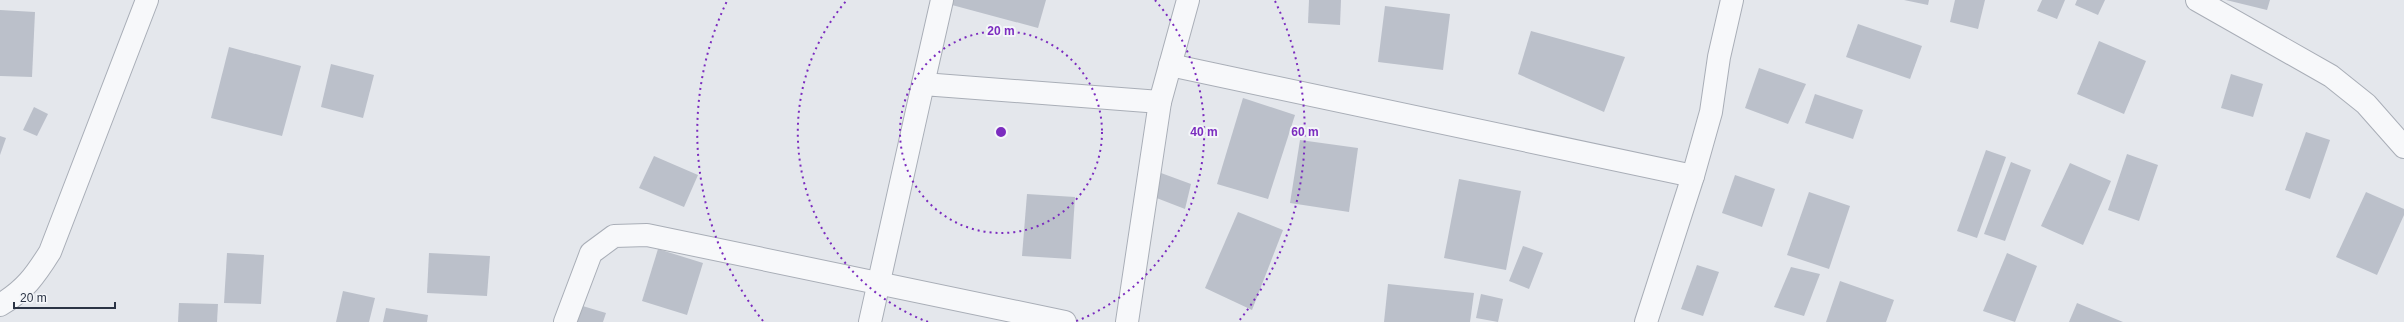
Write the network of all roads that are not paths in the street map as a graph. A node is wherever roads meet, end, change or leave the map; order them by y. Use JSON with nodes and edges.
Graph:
{"nodes":[{"id":1,"x":147,"y":0,"type":"edge"},
{"id":2,"x":942,"y":0,"type":"edge"},
{"id":3,"x":1188,"y":0,"type":"edge"},
{"id":4,"x":1732,"y":0,"type":"edge"},
{"id":5,"x":2197,"y":0,"type":"edge"},
{"id":6,"x":1170,"y":64,"type":"junction"},
{"id":7,"x":923,"y":84,"type":"junction"},
{"id":8,"x":1160,"y":102,"type":"junction"},
{"id":9,"x":2404,"y":147,"type":"edge"},
{"id":10,"x":1693,"y":176,"type":"junction"},
{"id":11,"x":879,"y":284,"type":"junction"},
{"id":12,"x":0,"y":305,"type":"edge"},
{"id":13,"x":565,"y":322,"type":"edge"},
{"id":14,"x":870,"y":322,"type":"edge"},
{"id":15,"x":1065,"y":322,"type":"edge"},
{"id":16,"x":1128,"y":322,"type":"edge"},
{"id":17,"x":1646,"y":322,"type":"edge"}],
"edges":[{"from":1,"to":12,"type":"street"},
{"from":2,"to":7,"type":"street"},
{"from":3,"to":6,"type":"street"},
{"from":4,"to":10,"type":"street"},
{"from":5,"to":9,"type":"street"},
{"from":6,"to":8,"type":"street"},
{"from":6,"to":10,"type":"street"},
{"from":7,"to":8,"type":"street"},
{"from":7,"to":11,"type":"street"},
{"from":8,"to":16,"type":"street"},
{"from":10,"to":17,"type":"street"},
{"from":11,"to":13,"type":"street"},
{"from":11,"to":14,"type":"street"},
{"from":11,"to":15,"type":"street"}]}
